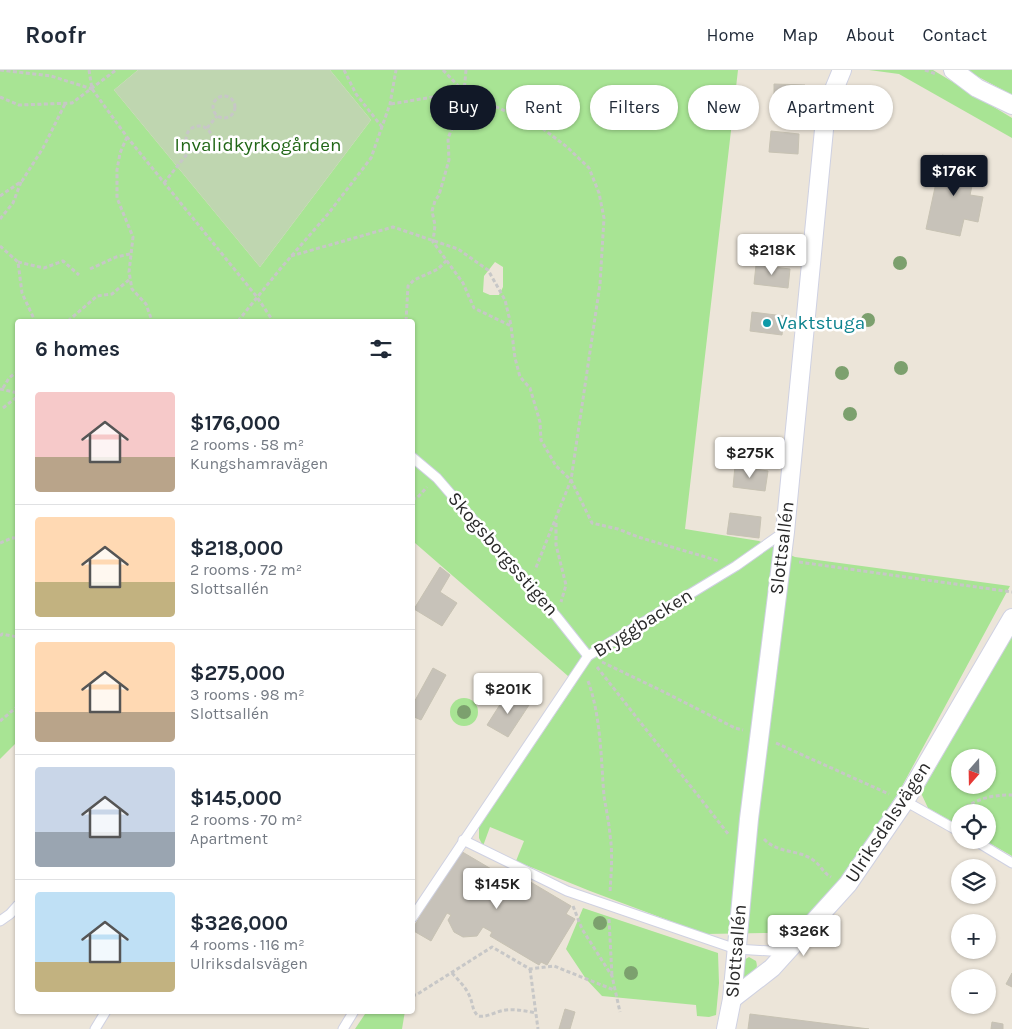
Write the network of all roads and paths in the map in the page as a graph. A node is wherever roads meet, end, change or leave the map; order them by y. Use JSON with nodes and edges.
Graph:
{"nodes":[{"id":1,"x":0,"y":70,"type":"edge"},
{"id":2,"x":88,"y":70,"type":"edge"},
{"id":3,"x":116,"y":70,"type":"edge"},
{"id":4,"x":344,"y":70,"type":"edge"},
{"id":5,"x":396,"y":70,"type":"edge"},
{"id":6,"x":443,"y":70,"type":"edge"},
{"id":7,"x":466,"y":70,"type":"edge"},
{"id":8,"x":842,"y":70,"type":"edge"},
{"id":9,"x":953,"y":70,"type":"edge"},
{"id":10,"x":457,"y":85,"type":"edge"},
{"id":11,"x":465,"y":85,"type":"edge"},
{"id":12,"x":92,"y":89,"type":"junction"},
{"id":13,"x":0,"y":97,"type":"edge"},
{"id":14,"x":430,"y":98,"type":"edge"},
{"id":15,"x":65,"y":104,"type":"junction"},
{"id":16,"x":390,"y":104,"type":"junction"},
{"id":17,"x":1012,"y":105,"type":"edge"},
{"id":18,"x":496,"y":107,"type":"edge"},
{"id":19,"x":217,"y":116,"type":"junction"},
{"id":20,"x":382,"y":127,"type":"junction"},
{"id":21,"x":208,"y":128,"type":"junction"},
{"id":22,"x":451,"y":130,"type":"edge"},
{"id":23,"x":127,"y":137,"type":"junction"},
{"id":24,"x":191,"y":149,"type":"junction"},
{"id":25,"x":22,"y":181,"type":"junction"},
{"id":26,"x":164,"y":183,"type":"junction"},
{"id":27,"x":0,"y":196,"type":"edge"},
{"id":28,"x":0,"y":219,"type":"edge"},
{"id":29,"x":433,"y":242,"type":"junction"},
{"id":30,"x":0,"y":246,"type":"edge"},
{"id":31,"x":130,"y":254,"type":"junction"},
{"id":32,"x":290,"y":256,"type":"junction"},
{"id":33,"x":446,"y":260,"type":"junction"},
{"id":34,"x":18,"y":262,"type":"junction"},
{"id":35,"x":90,"y":269,"type":"dead end"},
{"id":36,"x":79,"y":275,"type":"dead end"},
{"id":37,"x":130,"y":279,"type":"junction"},
{"id":38,"x":257,"y":297,"type":"junction"},
{"id":39,"x":34,"y":319,"type":"edge"},
{"id":40,"x":70,"y":319,"type":"edge"},
{"id":41,"x":151,"y":319,"type":"edge"},
{"id":42,"x":240,"y":319,"type":"edge"},
{"id":43,"x":273,"y":319,"type":"edge"},
{"id":44,"x":406,"y":319,"type":"edge"},
{"id":45,"x":511,"y":326,"type":"junction"},
{"id":46,"x":15,"y":373,"type":"edge"},
{"id":47,"x":2,"y":388,"type":"edge"},
{"id":48,"x":15,"y":393,"type":"edge"},
{"id":49,"x":15,"y":397,"type":"edge"},
{"id":50,"x":3,"y":408,"type":"dead end"},
{"id":51,"x":415,"y":460,"type":"edge"},
{"id":52,"x":437,"y":478,"type":"junction"},
{"id":53,"x":571,"y":480,"type":"junction"},
{"id":54,"x":415,"y":498,"type":"edge"},
{"id":55,"x":556,"y":519,"type":"junction"},
{"id":56,"x":785,"y":532,"type":"junction"},
{"id":57,"x":15,"y":538,"type":"edge"},
{"id":58,"x":0,"y":543,"type":"edge"},
{"id":59,"x":782,"y":559,"type":"junction"},
{"id":60,"x":736,"y":566,"type":"junction"},
{"id":61,"x":529,"y":586,"type":"junction"},
{"id":62,"x":1012,"y":592,"type":"edge"},
{"id":63,"x":557,"y":617,"type":"junction"},
{"id":64,"x":1012,"y":618,"type":"edge"},
{"id":65,"x":0,"y":636,"type":"edge"},
{"id":66,"x":15,"y":636,"type":"edge"},
{"id":67,"x":588,"y":656,"type":"junction"},
{"id":68,"x":582,"y":664,"type":"junction"},
{"id":69,"x":15,"y":708,"type":"edge"},
{"id":70,"x":0,"y":721,"type":"edge"},
{"id":71,"x":759,"y":735,"type":"junction"},
{"id":72,"x":1012,"y":795,"type":"edge"},
{"id":73,"x":905,"y":801,"type":"junction"},
{"id":74,"x":749,"y":819,"type":"junction"},
{"id":75,"x":949,"y":825,"type":"joint"},
{"id":76,"x":463,"y":840,"type":"junction"},
{"id":77,"x":989,"y":849,"type":"edge"},
{"id":78,"x":745,"y":855,"type":"junction"},
{"id":79,"x":1012,"y":863,"type":"edge"},
{"id":80,"x":848,"y":884,"type":"junction"},
{"id":81,"x":567,"y":891,"type":"junction"},
{"id":82,"x":609,"y":905,"type":"junction"},
{"id":83,"x":15,"y":908,"type":"edge"},
{"id":84,"x":415,"y":913,"type":"edge"},
{"id":85,"x":0,"y":921,"type":"edge"},
{"id":86,"x":736,"y":950,"type":"junction"},
{"id":87,"x":786,"y":952,"type":"junction"},
{"id":88,"x":530,"y":969,"type":"junction"},
{"id":89,"x":452,"y":973,"type":"junction"},
{"id":90,"x":612,"y":976,"type":"junction"},
{"id":91,"x":614,"y":990,"type":"junction"},
{"id":92,"x":415,"y":994,"type":"edge"},
{"id":93,"x":732,"y":1000,"type":"junction"},
{"id":94,"x":620,"y":1012,"type":"dead end"},
{"id":95,"x":536,"y":1013,"type":"junction"},
{"id":96,"x":104,"y":1014,"type":"edge"},
{"id":97,"x":352,"y":1014,"type":"edge"},
{"id":98,"x":95,"y":1029,"type":"edge"},
{"id":99,"x":343,"y":1029,"type":"edge"},
{"id":100,"x":538,"y":1029,"type":"edge"},
{"id":101,"x":726,"y":1029,"type":"edge"}],
"edges":[{"from":1,"to":12,"type":"path"},
{"from":2,"to":12,"type":"path"},
{"from":3,"to":12,"type":"path"},
{"from":4,"to":20,"type":"path"},
{"from":5,"to":16,"type":"path"},
{"from":6,"to":10,"type":"path"},
{"from":7,"to":11,"type":"path"},
{"from":8,"to":56,"type":"street","name":"Slottsallén"},
{"from":9,"to":17,"type":"street"},
{"from":12,"to":15,"type":"path"},
{"from":12,"to":23,"type":"path"},
{"from":13,"to":15,"type":"path"},
{"from":14,"to":16,"type":"path"},
{"from":15,"to":25,"type":"path"},
{"from":16,"to":20,"type":"path"},
{"from":18,"to":53,"type":"path"},
{"from":19,"to":19,"type":"path"},
{"from":19,"to":21,"type":"path"},
{"from":20,"to":32,"type":"path"},
{"from":21,"to":24,"type":"path"},
{"from":21,"to":24,"type":"path"},
{"from":22,"to":29,"type":"path"},
{"from":23,"to":26,"type":"path"},
{"from":23,"to":31,"type":"path"},
{"from":24,"to":26,"type":"path"},
{"from":25,"to":27,"type":"path"},
{"from":25,"to":28,"type":"path"},
{"from":26,"to":38,"type":"path"},
{"from":29,"to":32,"type":"path"},
{"from":29,"to":33,"type":"path"},
{"from":29,"to":45,"type":"path"},
{"from":30,"to":34,"type":"path"},
{"from":31,"to":35,"type":"path"},
{"from":31,"to":37,"type":"path"},
{"from":32,"to":38,"type":"path"},
{"from":33,"to":44,"type":"path"},
{"from":33,"to":45,"type":"path"},
{"from":34,"to":36,"type":"path"},
{"from":34,"to":39,"type":"path"},
{"from":37,"to":40,"type":"path"},
{"from":37,"to":41,"type":"path"},
{"from":38,"to":42,"type":"path"},
{"from":38,"to":43,"type":"path"},
{"from":45,"to":53,"type":"path"},
{"from":46,"to":47,"type":"path"},
{"from":47,"to":48,"type":"path"},
{"from":49,"to":50,"type":"path"},
{"from":51,"to":52,"type":"lane","name":"Skogsborgsstigen"},
{"from":52,"to":54,"type":"path"},
{"from":52,"to":61,"type":"lane","name":"Skogsborgsstigen"},
{"from":53,"to":55,"type":"path"},
{"from":53,"to":60,"type":"path"},
{"from":55,"to":61,"type":"path"},
{"from":55,"to":63,"type":"path"},
{"from":56,"to":59,"type":"street","name":"Slottsallén"},
{"from":56,"to":60,"type":"lane","name":"Bryggbacken"},
{"from":57,"to":58,"type":"path"},
{"from":59,"to":62,"type":"path"},
{"from":59,"to":71,"type":"street","name":"Slottsallén"},
{"from":60,"to":67,"type":"lane","name":"Bryggbacken"},
{"from":61,"to":63,"type":"lane","name":"Skogsborgsstigen"},
{"from":63,"to":67,"type":"lane","name":"Skogsborgsstigen"},
{"from":64,"to":73,"type":"street","name":"Ulriksdalsvägen"},
{"from":65,"to":66,"type":"path"},
{"from":67,"to":68,"type":"lane","name":"Bryggbacken"},
{"from":67,"to":71,"type":"path"},
{"from":67,"to":78,"type":"path"},
{"from":68,"to":76,"type":"lane","name":"Bryggbacken"},
{"from":68,"to":82,"type":"path"},
{"from":69,"to":70,"type":"path"},
{"from":71,"to":73,"type":"path"},
{"from":71,"to":74,"type":"street","name":"Slottsallén"},
{"from":72,"to":75,"type":"path"},
{"from":73,"to":75,"type":"lane"},
{"from":73,"to":80,"type":"street","name":"Ulriksdalsvägen"},
{"from":74,"to":78,"type":"street","name":"Slottsallén"},
{"from":74,"to":80,"type":"path"},
{"from":76,"to":81,"type":"lane"},
{"from":76,"to":84,"type":"lane","name":"Bryggbacken"},
{"from":77,"to":79,"type":"lane"},
{"from":78,"to":86,"type":"street","name":"Slottsallén"},
{"from":80,"to":87,"type":"street","name":"Ulriksdalsvägen"},
{"from":81,"to":82,"type":"lane"},
{"from":81,"to":90,"type":"path"},
{"from":82,"to":86,"type":"lane"},
{"from":82,"to":90,"type":"path"},
{"from":83,"to":85,"type":"lane"},
{"from":86,"to":87,"type":"lane"},
{"from":86,"to":93,"type":"street","name":"Slottsallén"},
{"from":87,"to":93,"type":"street","name":"Ulriksdalsvägen"},
{"from":88,"to":89,"type":"path"},
{"from":88,"to":91,"type":"path"},
{"from":88,"to":95,"type":"path"},
{"from":89,"to":92,"type":"path"},
{"from":89,"to":95,"type":"path"},
{"from":90,"to":91,"type":"path"},
{"from":91,"to":94,"type":"path"},
{"from":93,"to":101,"type":"street","name":"Slottsallén"},
{"from":95,"to":100,"type":"path"},
{"from":96,"to":98,"type":"lane"},
{"from":97,"to":99,"type":"lane"}]}
